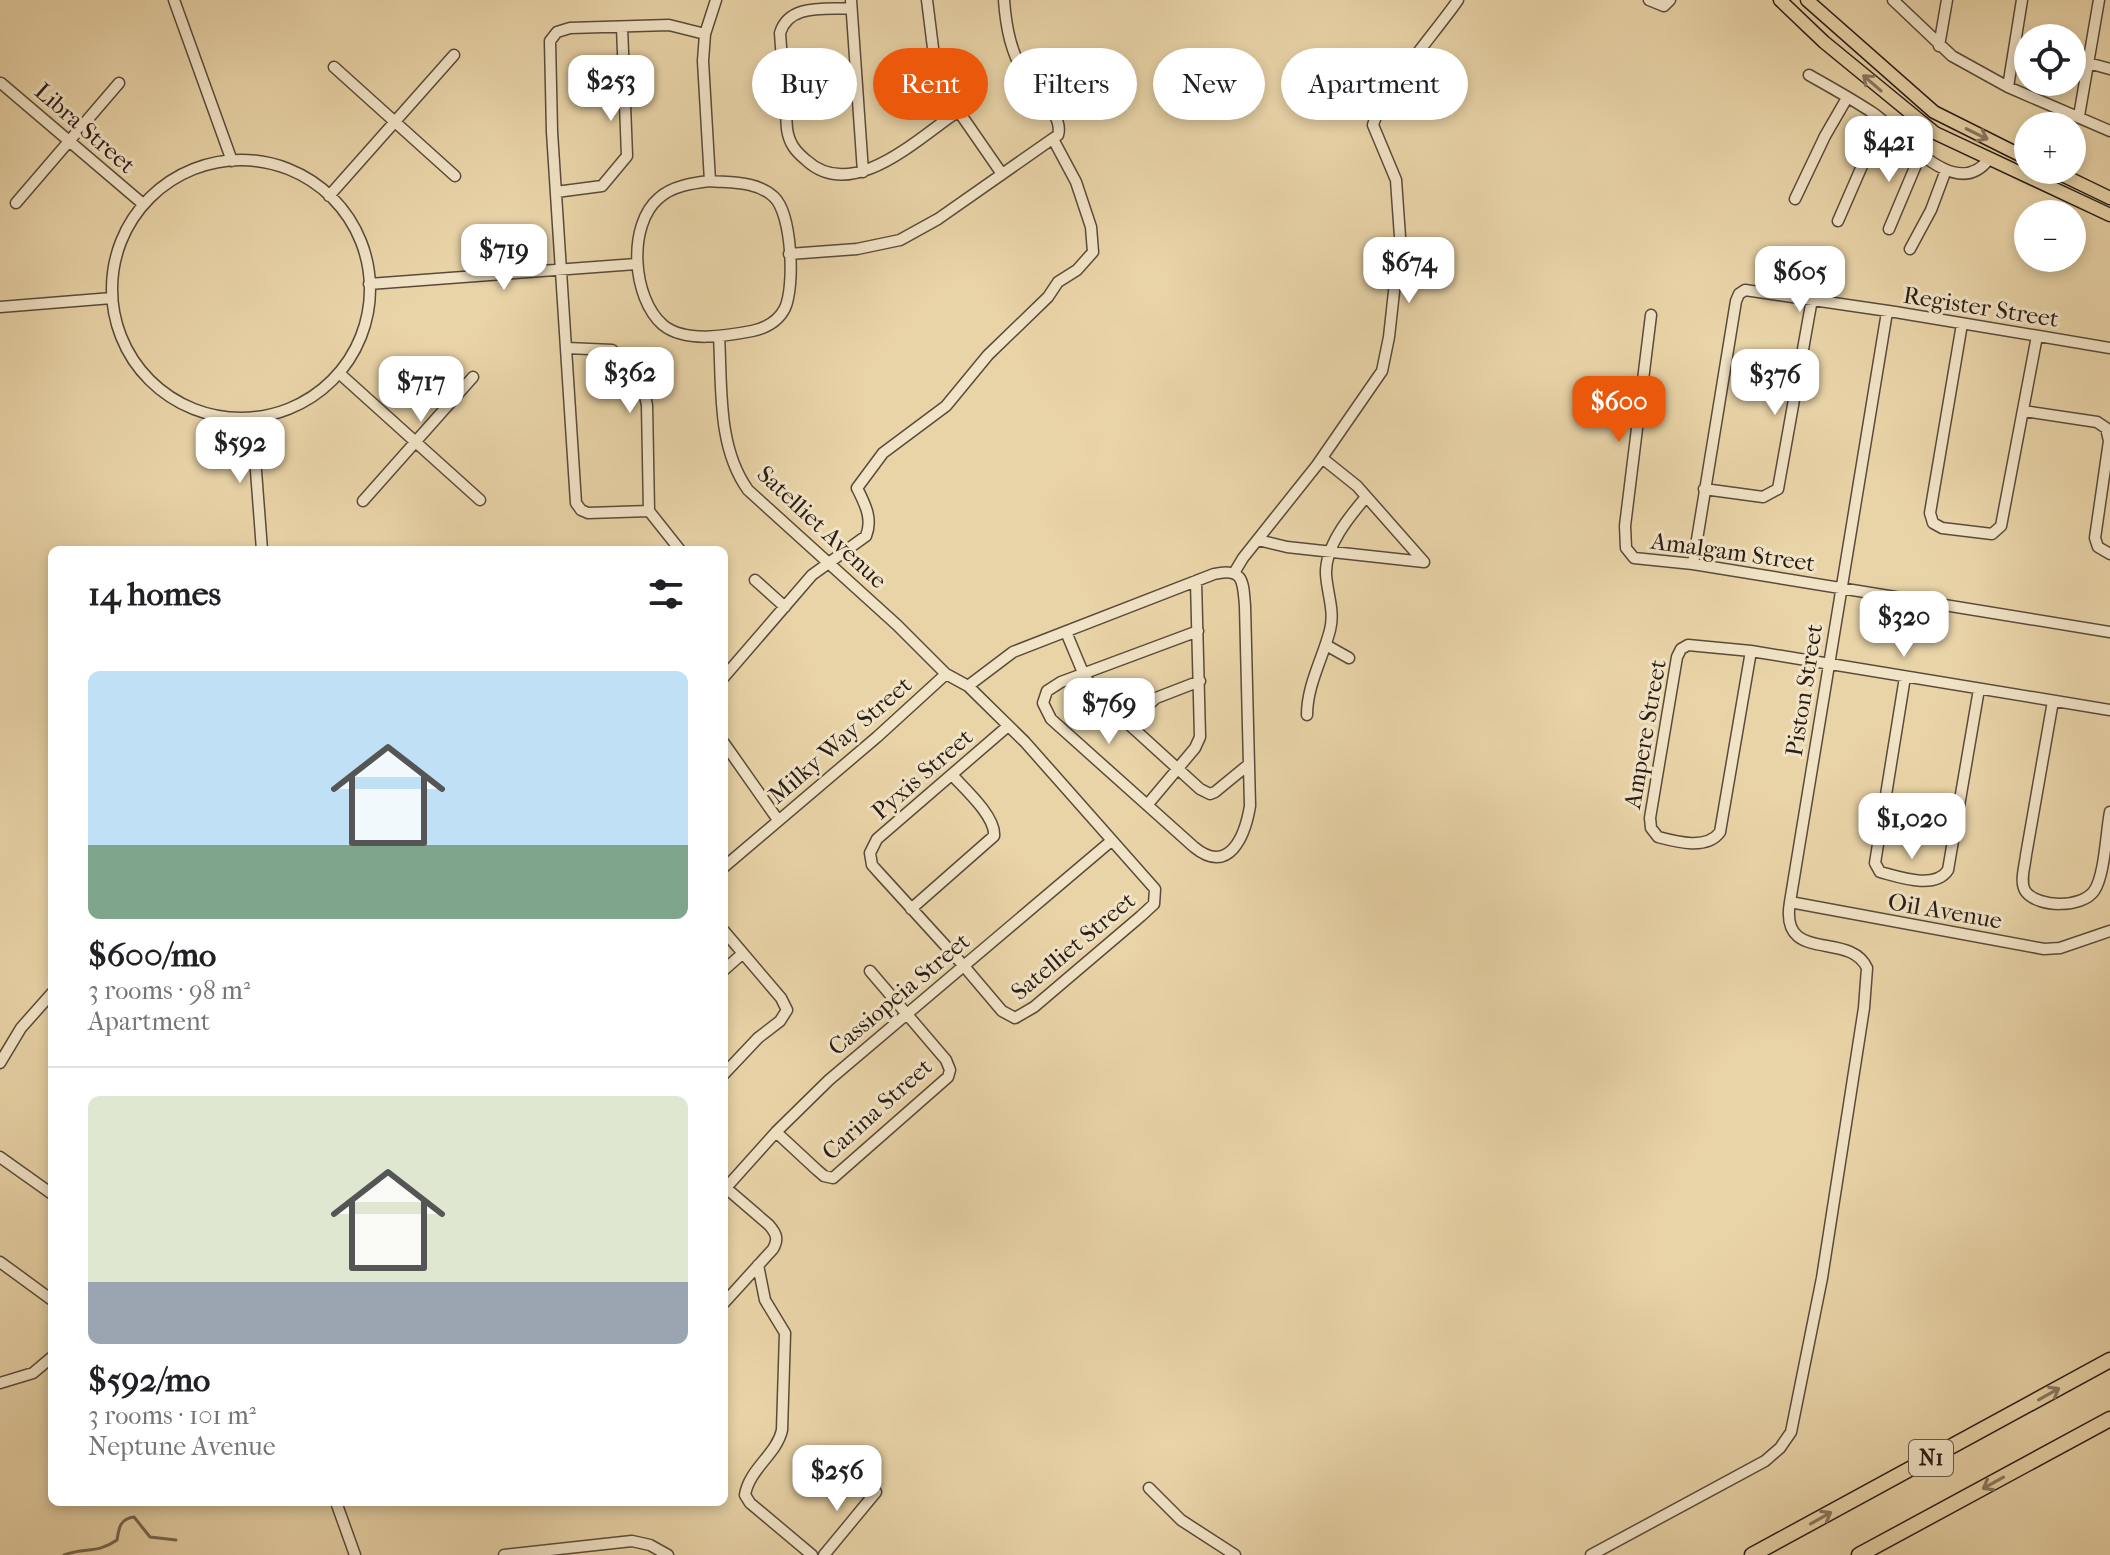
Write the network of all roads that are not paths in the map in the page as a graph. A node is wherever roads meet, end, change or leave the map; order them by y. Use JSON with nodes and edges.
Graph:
{"nodes":[{"id":1,"x":174,"y":0,"type":"edge"},
{"id":2,"x":716,"y":0,"type":"edge"},
{"id":3,"x":927,"y":0,"type":"edge"},
{"id":4,"x":1004,"y":0,"type":"edge"},
{"id":5,"x":1458,"y":0,"type":"edge"},
{"id":6,"x":1649,"y":0,"type":"edge"},
{"id":7,"x":1670,"y":0,"type":"edge"},
{"id":8,"x":1780,"y":0,"type":"edge"},
{"id":9,"x":1807,"y":0,"type":"edge"},
{"id":10,"x":1893,"y":0,"type":"edge"},
{"id":11,"x":1947,"y":0,"type":"edge"},
{"id":12,"x":2022,"y":0,"type":"edge"},
{"id":13,"x":2099,"y":0,"type":"edge"},
{"id":14,"x":851,"y":4,"type":"edge"},
{"id":15,"x":622,"y":27,"type":"junction"},
{"id":16,"x":705,"y":34,"type":"junction"},
{"id":17,"x":1939,"y":46,"type":"junction"},
{"id":18,"x":932,"y":48,"type":"edge"},
{"id":19,"x":454,"y":55,"type":"dead end"},
{"id":20,"x":2088,"y":63,"type":"junction"},
{"id":21,"x":334,"y":67,"type":"dead end"},
{"id":22,"x":2110,"y":69,"type":"edge"},
{"id":23,"x":1809,"y":75,"type":"dead end"},
{"id":24,"x":1,"y":83,"type":"edge"},
{"id":25,"x":119,"y":83,"type":"dead end"},
{"id":26,"x":2008,"y":87,"type":"junction"},
{"id":27,"x":1847,"y":98,"type":"junction"},
{"id":28,"x":2069,"y":112,"type":"edge"},
{"id":29,"x":2080,"y":112,"type":"edge"},
{"id":30,"x":2086,"y":119,"type":"edge"},
{"id":31,"x":946,"y":120,"type":"edge"},
{"id":32,"x":963,"y":120,"type":"edge"},
{"id":33,"x":1882,"y":120,"type":"junction"},
{"id":34,"x":395,"y":122,"type":"junction"},
{"id":35,"x":2110,"y":131,"type":"edge"},
{"id":36,"x":1053,"y":139,"type":"junction"},
{"id":37,"x":69,"y":141,"type":"junction"},
{"id":38,"x":2014,"y":152,"type":"edge"},
{"id":39,"x":1921,"y":153,"type":"junction"},
{"id":40,"x":1989,"y":159,"type":"junction"},
{"id":41,"x":232,"y":161,"type":"junction"},
{"id":42,"x":1946,"y":170,"type":"junction"},
{"id":43,"x":863,"y":172,"type":"junction"},
{"id":44,"x":1002,"y":174,"type":"junction"},
{"id":45,"x":455,"y":176,"type":"dead end"},
{"id":46,"x":710,"y":181,"type":"junction"},
{"id":47,"x":2081,"y":184,"type":"edge"},
{"id":48,"x":556,"y":192,"type":"junction"},
{"id":49,"x":329,"y":196,"type":"junction"},
{"id":50,"x":2110,"y":198,"type":"edge"},
{"id":51,"x":1795,"y":199,"type":"dead end"},
{"id":52,"x":16,"y":203,"type":"dead end"},
{"id":53,"x":143,"y":204,"type":"junction"},
{"id":54,"x":2110,"y":215,"type":"edge"},
{"id":55,"x":1838,"y":221,"type":"dead end"},
{"id":56,"x":1889,"y":229,"type":"dead end"},
{"id":57,"x":1910,"y":249,"type":"dead end"},
{"id":58,"x":789,"y":254,"type":"junction"},
{"id":59,"x":636,"y":264,"type":"junction"},
{"id":60,"x":560,"y":271,"type":"junction"},
{"id":61,"x":369,"y":284,"type":"junction"},
{"id":62,"x":112,"y":298,"type":"junction"},
{"id":63,"x":1812,"y":299,"type":"junction"},
{"id":64,"x":0,"y":307,"type":"edge"},
{"id":65,"x":1887,"y":312,"type":"junction"},
{"id":66,"x":1651,"y":315,"type":"dead end"},
{"id":67,"x":1962,"y":324,"type":"junction"},
{"id":68,"x":719,"y":336,"type":"junction"},
{"id":69,"x":2037,"y":336,"type":"junction"},
{"id":70,"x":567,"y":348,"type":"junction"},
{"id":71,"x":2110,"y":348,"type":"edge"},
{"id":72,"x":339,"y":373,"type":"junction"},
{"id":73,"x":473,"y":377,"type":"dead end"},
{"id":74,"x":2024,"y":411,"type":"junction"},
{"id":75,"x":252,"y":418,"type":"junction"},
{"id":76,"x":416,"y":442,"type":"junction"},
{"id":77,"x":1322,"y":458,"type":"junction"},
{"id":78,"x":1704,"y":489,"type":"junction"},
{"id":79,"x":1366,"y":497,"type":"junction"},
{"id":80,"x":480,"y":500,"type":"dead end"},
{"id":81,"x":363,"y":501,"type":"dead end"},
{"id":82,"x":649,"y":511,"type":"junction"},
{"id":83,"x":1258,"y":540,"type":"junction"},
{"id":84,"x":262,"y":546,"type":"edge"},
{"id":85,"x":677,"y":546,"type":"edge"},
{"id":86,"x":1331,"y":551,"type":"junction"},
{"id":87,"x":2110,"y":554,"type":"edge"},
{"id":88,"x":830,"y":564,"type":"junction"},
{"id":89,"x":1693,"y":564,"type":"junction"},
{"id":90,"x":1234,"y":573,"type":"junction"},
{"id":91,"x":755,"y":580,"type":"dead end"},
{"id":92,"x":1196,"y":581,"type":"junction"},
{"id":93,"x":1841,"y":588,"type":"junction"},
{"id":94,"x":785,"y":607,"type":"junction"},
{"id":95,"x":1198,"y":631,"type":"junction"},
{"id":96,"x":1066,"y":632,"type":"junction"},
{"id":97,"x":2110,"y":632,"type":"edge"},
{"id":98,"x":1326,"y":645,"type":"junction"},
{"id":99,"x":1751,"y":651,"type":"junction"},
{"id":100,"x":1349,"y":658,"type":"dead end"},
{"id":101,"x":1829,"y":664,"type":"junction"},
{"id":102,"x":728,"y":672,"type":"edge"},
{"id":103,"x":946,"y":674,"type":"junction"},
{"id":104,"x":1084,"y":675,"type":"junction"},
{"id":105,"x":1905,"y":677,"type":"junction"},
{"id":106,"x":1200,"y":681,"type":"junction"},
{"id":107,"x":968,"y":686,"type":"junction"},
{"id":108,"x":1979,"y":689,"type":"junction"},
{"id":109,"x":2053,"y":701,"type":"junction"},
{"id":110,"x":2110,"y":710,"type":"edge"},
{"id":111,"x":1307,"y":715,"type":"dead end"},
{"id":112,"x":1129,"y":723,"type":"junction"},
{"id":113,"x":1008,"y":726,"type":"junction"},
{"id":114,"x":728,"y":749,"type":"edge"},
{"id":115,"x":1248,"y":765,"type":"junction"},
{"id":116,"x":1177,"y":769,"type":"junction"},
{"id":117,"x":953,"y":776,"type":"junction"},
{"id":118,"x":1148,"y":804,"type":"junction"},
{"id":119,"x":2110,"y":812,"type":"edge"},
{"id":120,"x":778,"y":820,"type":"junction"},
{"id":121,"x":1110,"y":842,"type":"junction"},
{"id":122,"x":728,"y":864,"type":"edge"},
{"id":123,"x":1790,"y":902,"type":"junction"},
{"id":124,"x":911,"y":909,"type":"junction"},
{"id":125,"x":2110,"y":931,"type":"edge"},
{"id":126,"x":728,"y":936,"type":"edge"},
{"id":127,"x":742,"y":954,"type":"junction"},
{"id":128,"x":963,"y":965,"type":"junction"},
{"id":129,"x":728,"y":966,"type":"edge"},
{"id":130,"x":870,"y":971,"type":"dead end"},
{"id":131,"x":48,"y":998,"type":"edge"},
{"id":132,"x":907,"y":1014,"type":"junction"},
{"id":133,"x":0,"y":1063,"type":"edge"},
{"id":134,"x":728,"y":1070,"type":"edge"},
{"id":135,"x":776,"y":1132,"type":"junction"},
{"id":136,"x":0,"y":1157,"type":"edge"},
{"id":137,"x":728,"y":1186,"type":"edge"},
{"id":138,"x":48,"y":1191,"type":"edge"},
{"id":139,"x":728,"y":1192,"type":"edge"},
{"id":140,"x":0,"y":1262,"type":"edge"},
{"id":141,"x":758,"y":1265,"type":"junction"},
{"id":142,"x":48,"y":1297,"type":"edge"},
{"id":143,"x":728,"y":1299,"type":"edge"},
{"id":144,"x":48,"y":1360,"type":"edge"},
{"id":145,"x":2110,"y":1360,"type":"edge"},
{"id":146,"x":0,"y":1383,"type":"edge"},
{"id":147,"x":2110,"y":1419,"type":"edge"},
{"id":148,"x":1149,"y":1488,"type":"dead end"},
{"id":149,"x":876,"y":1492,"type":"dead end"},
{"id":150,"x":338,"y":1506,"type":"edge"},
{"id":151,"x":355,"y":1555,"type":"edge"},
{"id":152,"x":504,"y":1555,"type":"edge"},
{"id":153,"x":668,"y":1555,"type":"edge"},
{"id":154,"x":812,"y":1555,"type":"edge"},
{"id":155,"x":824,"y":1555,"type":"edge"},
{"id":156,"x":1235,"y":1555,"type":"edge"},
{"id":157,"x":1591,"y":1555,"type":"edge"},
{"id":158,"x":1752,"y":1555,"type":"edge"},
{"id":159,"x":1859,"y":1555,"type":"edge"}],
"edges":[{"from":1,"to":41,"type":"street"},
{"from":2,"to":16,"type":"street"},
{"from":3,"to":18,"type":"street"},
{"from":4,"to":36,"type":"street"},
{"from":5,"to":77,"type":"street"},
{"from":6,"to":7,"type":"street"},
{"from":40,"to":8,"type":"main road","one_way":true},
{"from":9,"to":38,"type":"main road","one_way":true},
{"from":10,"to":17,"type":"street"},
{"from":11,"to":17,"type":"street"},
{"from":12,"to":26,"type":"street"},
{"from":13,"to":20,"type":"street"},
{"from":14,"to":43,"type":"street"},
{"from":14,"to":43,"type":"street"},
{"from":15,"to":16,"type":"street"},
{"from":15,"to":48,"type":"street"},
{"from":15,"to":48,"type":"street"},
{"from":16,"to":46,"type":"street"},
{"from":17,"to":26,"type":"street"},
{"from":19,"to":34,"type":"street"},
{"from":20,"to":22,"type":"street"},
{"from":20,"to":29,"type":"street"},
{"from":21,"to":34,"type":"street"},
{"from":23,"to":27,"type":"street"},
{"from":24,"to":37,"type":"street","name":"Libra Street"},
{"from":25,"to":37,"type":"street"},
{"from":26,"to":28,"type":"street"},
{"from":27,"to":33,"type":"street"},
{"from":27,"to":51,"type":"street"},
{"from":30,"to":35,"type":"street"},
{"from":31,"to":43,"type":"street"},
{"from":32,"to":44,"type":"street"},
{"from":33,"to":39,"type":"street"},
{"from":33,"to":55,"type":"street"},
{"from":34,"to":45,"type":"street"},
{"from":34,"to":49,"type":"street"},
{"from":36,"to":44,"type":"street"},
{"from":36,"to":88,"type":"street"},
{"from":37,"to":52,"type":"street"},
{"from":37,"to":53,"type":"street","name":"Libra Street"},
{"from":39,"to":42,"type":"street"},
{"from":39,"to":56,"type":"street"},
{"from":40,"to":42,"type":"street"},
{"from":40,"to":54,"type":"main road"},
{"from":41,"to":49,"type":"street"},
{"from":41,"to":53,"type":"street"},
{"from":42,"to":57,"type":"street"},
{"from":44,"to":58,"type":"street"},
{"from":46,"to":58,"type":"street"},
{"from":46,"to":59,"type":"street"},
{"from":47,"to":50,"type":"main road"},
{"from":48,"to":60,"type":"street"},
{"from":49,"to":61,"type":"street"},
{"from":53,"to":62,"type":"street"},
{"from":58,"to":68,"type":"street"},
{"from":59,"to":60,"type":"street"},
{"from":59,"to":68,"type":"street"},
{"from":60,"to":61,"type":"street"},
{"from":60,"to":70,"type":"street"},
{"from":61,"to":72,"type":"street"},
{"from":62,"to":64,"type":"street"},
{"from":62,"to":75,"type":"street"},
{"from":63,"to":65,"type":"street","name":"Register Street"},
{"from":63,"to":78,"type":"street"},
{"from":63,"to":78,"type":"street","name":"Register Street"},
{"from":65,"to":67,"type":"street","name":"Register Street"},
{"from":65,"to":93,"type":"street","name":"Piston Street"},
{"from":66,"to":89,"type":"street","name":"Amalgam Street"},
{"from":67,"to":69,"type":"street","name":"Register Street"},
{"from":67,"to":74,"type":"street"},
{"from":68,"to":88,"type":"street","name":"Satelliet Avenue"},
{"from":69,"to":71,"type":"street","name":"Register Street"},
{"from":69,"to":74,"type":"street"},
{"from":70,"to":82,"type":"street"},
{"from":70,"to":82,"type":"street"},
{"from":72,"to":75,"type":"street"},
{"from":72,"to":76,"type":"street"},
{"from":73,"to":76,"type":"street"},
{"from":74,"to":87,"type":"street"},
{"from":75,"to":84,"type":"street"},
{"from":76,"to":80,"type":"street"},
{"from":76,"to":81,"type":"street"},
{"from":77,"to":79,"type":"street"},
{"from":77,"to":83,"type":"street"},
{"from":78,"to":89,"type":"street","name":"Register Street"},
{"from":79,"to":86,"type":"street"},
{"from":79,"to":86,"type":"street"},
{"from":82,"to":85,"type":"street"},
{"from":83,"to":86,"type":"street"},
{"from":83,"to":90,"type":"street"},
{"from":86,"to":98,"type":"street"},
{"from":88,"to":94,"type":"street"},
{"from":88,"to":103,"type":"street","name":"Satelliet Avenue"},
{"from":89,"to":93,"type":"street","name":"Amalgam Street"},
{"from":90,"to":92,"type":"street"},
{"from":90,"to":115,"type":"street"},
{"from":91,"to":94,"type":"street"},
{"from":92,"to":95,"type":"street"},
{"from":92,"to":96,"type":"street"},
{"from":93,"to":97,"type":"street","name":"Amalgam Street"},
{"from":93,"to":101,"type":"street","name":"Piston Street"},
{"from":94,"to":102,"type":"street"},
{"from":95,"to":104,"type":"street"},
{"from":95,"to":106,"type":"street"},
{"from":96,"to":104,"type":"street"},
{"from":96,"to":107,"type":"street"},
{"from":98,"to":100,"type":"street"},
{"from":98,"to":111,"type":"street"},
{"from":99,"to":99,"type":"street","name":"Ampere Street"},
{"from":99,"to":101,"type":"street","name":"Ampere Street"},
{"from":101,"to":105,"type":"street","name":"Ampere Street"},
{"from":101,"to":123,"type":"street","name":"Piston Street"},
{"from":103,"to":107,"type":"street","name":"Satelliet Street"},
{"from":103,"to":120,"type":"street","name":"Milky Way Street"},
{"from":104,"to":112,"type":"street"},
{"from":104,"to":118,"type":"street"},
{"from":105,"to":108,"type":"street","name":"Ampere Street"},
{"from":105,"to":108,"type":"street"},
{"from":106,"to":112,"type":"street"},
{"from":106,"to":116,"type":"street"},
{"from":107,"to":113,"type":"street","name":"Satelliet Street"},
{"from":108,"to":109,"type":"street","name":"Ampere Street"},
{"from":109,"to":110,"type":"street","name":"Ampere Street"},
{"from":109,"to":119,"type":"street"},
{"from":112,"to":116,"type":"street"},
{"from":113,"to":117,"type":"street","name":"Pyxis Street"},
{"from":113,"to":121,"type":"street","name":"Satelliet Street"},
{"from":114,"to":120,"type":"street"},
{"from":115,"to":116,"type":"street"},
{"from":115,"to":118,"type":"street"},
{"from":116,"to":118,"type":"street"},
{"from":117,"to":124,"type":"street"},
{"from":117,"to":124,"type":"street","name":"Pyxis Street"},
{"from":120,"to":122,"type":"street","name":"Milky Way Street"},
{"from":121,"to":128,"type":"street","name":"Cassiopeia Street"},
{"from":121,"to":128,"type":"street","name":"Satelliet Street"},
{"from":123,"to":125,"type":"street","name":"Oil Avenue"},
{"from":123,"to":157,"type":"street"},
{"from":124,"to":128,"type":"street","name":"Pyxis Street"},
{"from":126,"to":127,"type":"street"},
{"from":127,"to":129,"type":"street"},
{"from":127,"to":134,"type":"street"},
{"from":128,"to":132,"type":"street","name":"Cassiopeia Street"},
{"from":130,"to":132,"type":"street"},
{"from":131,"to":133,"type":"street"},
{"from":132,"to":135,"type":"street","name":"Cassiopeia Street"},
{"from":132,"to":135,"type":"street","name":"Carina Street"},
{"from":135,"to":137,"type":"street","name":"Cassiopeia Street"},
{"from":136,"to":138,"type":"street"},
{"from":139,"to":141,"type":"street"},
{"from":140,"to":142,"type":"street"},
{"from":141,"to":143,"type":"street"},
{"from":141,"to":154,"type":"street"},
{"from":144,"to":146,"type":"street"},
{"from":158,"to":145,"type":"highway","number":"N1","one_way":true},
{"from":147,"to":159,"type":"highway","number":"N1","one_way":true},
{"from":148,"to":156,"type":"street"},
{"from":149,"to":155,"type":"street"},
{"from":150,"to":151,"type":"street"},
{"from":152,"to":153,"type":"street"}]}
